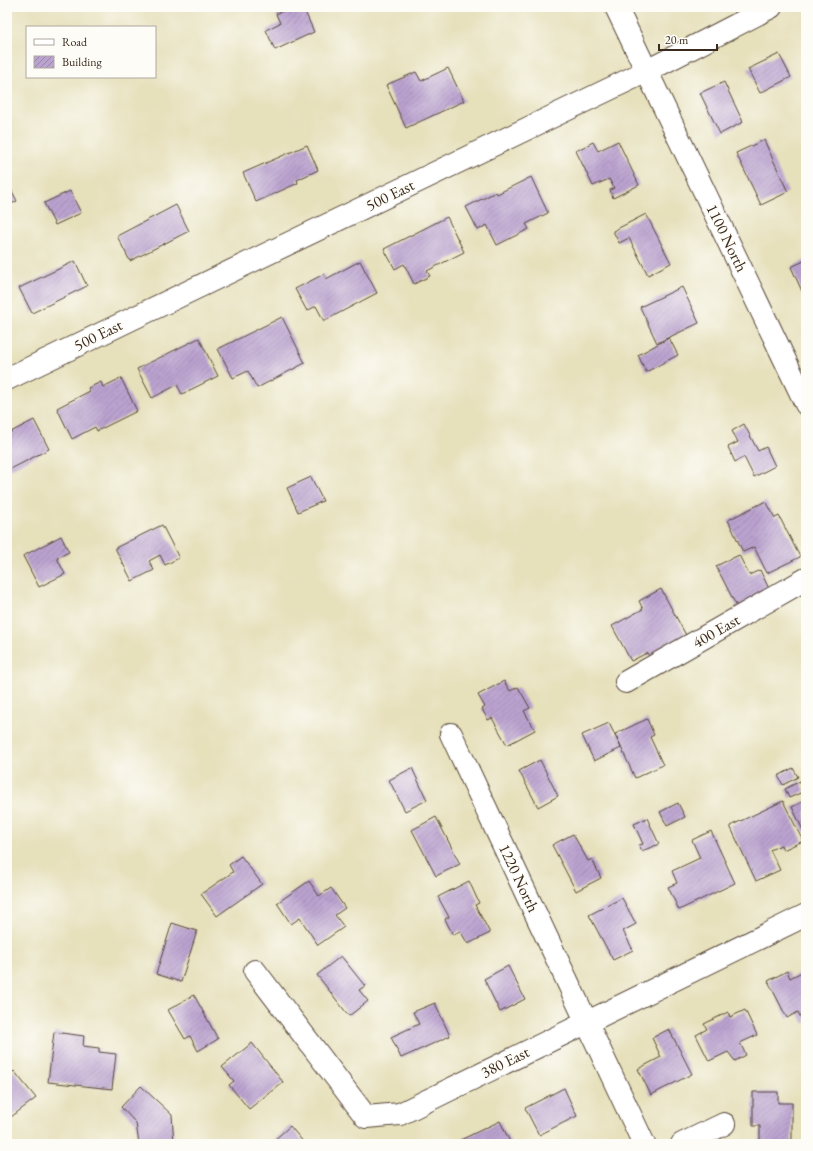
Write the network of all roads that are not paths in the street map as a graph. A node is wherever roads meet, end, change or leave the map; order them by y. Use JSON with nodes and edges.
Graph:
{"nodes":[{"id":1,"x":616,"y":7,"type":"edge"},
{"id":2,"x":771,"y":7,"type":"edge"},
{"id":3,"x":648,"y":71,"type":"junction"},
{"id":4,"x":7,"y":379,"type":"edge"},
{"id":5,"x":806,"y":404,"type":"edge"},
{"id":6,"x":806,"y":579,"type":"edge"},
{"id":7,"x":626,"y":682,"type":"dead end"},
{"id":8,"x":451,"y":734,"type":"dead end"},
{"id":9,"x":806,"y":915,"type":"edge"},
{"id":10,"x":255,"y":971,"type":"dead end"},
{"id":11,"x":586,"y":1022,"type":"junction"},
{"id":12,"x":724,"y":1124,"type":"dead end"},
{"id":13,"x":644,"y":1144,"type":"edge"},
{"id":14,"x":682,"y":1144,"type":"edge"}],
"edges":[{"from":1,"to":3,"type":"street","name":"1100 North"},
{"from":2,"to":3,"type":"street","name":"500 East"},
{"from":3,"to":4,"type":"street","name":"500 East"},
{"from":3,"to":5,"type":"street","name":"1100 North"},
{"from":6,"to":7,"type":"street","name":"400 East"},
{"from":8,"to":11,"type":"street","name":"1220 North"},
{"from":9,"to":11,"type":"street","name":"380 East"},
{"from":10,"to":11,"type":"street","name":"380 East"},
{"from":11,"to":13,"type":"street","name":"1220 North"},
{"from":12,"to":14,"type":"street"}]}
